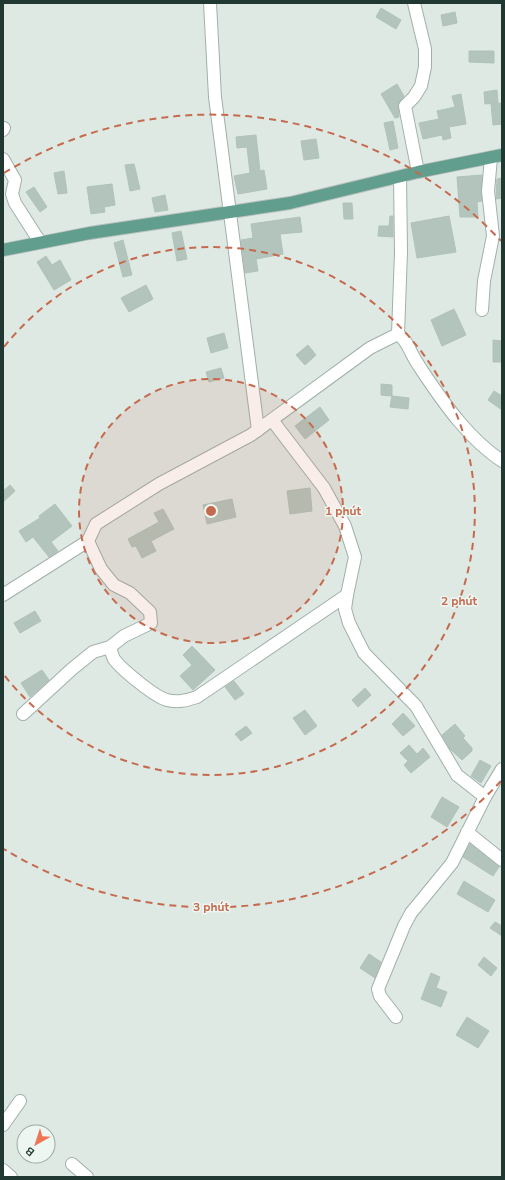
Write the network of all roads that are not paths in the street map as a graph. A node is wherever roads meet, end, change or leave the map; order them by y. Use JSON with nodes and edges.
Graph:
{"nodes":[{"id":1,"x":210,"y":3,"type":"edge"},
{"id":2,"x":414,"y":3,"type":"edge"},
{"id":3,"x":496,"y":157,"type":"edge"},
{"id":4,"x":3,"y":160,"type":"edge"},
{"id":5,"x":418,"y":172,"type":"junction"},
{"id":6,"x":400,"y":177,"type":"junction"},
{"id":7,"x":230,"y":212,"type":"junction"},
{"id":8,"x":40,"y":242,"type":"junction"},
{"id":9,"x":3,"y":250,"type":"edge"},
{"id":10,"x":482,"y":310,"type":"dead end"},
{"id":11,"x":398,"y":334,"type":"junction"},
{"id":12,"x":272,"y":420,"type":"junction"},
{"id":13,"x":258,"y":430,"type":"junction"},
{"id":14,"x":502,"y":461,"type":"edge"},
{"id":15,"x":88,"y":542,"type":"junction"},
{"id":16,"x":3,"y":595,"type":"edge"},
{"id":17,"x":346,"y":595,"type":"junction"},
{"id":18,"x":110,"y":647,"type":"junction"},
{"id":19,"x":23,"y":714,"type":"dead end"},
{"id":20,"x":502,"y":769,"type":"edge"},
{"id":21,"x":485,"y":797,"type":"junction"},
{"id":22,"x":467,"y":832,"type":"junction"},
{"id":23,"x":502,"y":860,"type":"edge"},
{"id":24,"x":396,"y":1017,"type":"dead end"},
{"id":25,"x":20,"y":1101,"type":"dead end"},
{"id":26,"x":3,"y":1125,"type":"edge"},
{"id":27,"x":72,"y":1164,"type":"dead end"},
{"id":28,"x":3,"y":1170,"type":"edge"},
{"id":29,"x":11,"y":1177,"type":"edge"},
{"id":30,"x":87,"y":1177,"type":"edge"}],
"edges":[{"from":1,"to":7,"type":"street"},
{"from":2,"to":5,"type":"street"},
{"from":3,"to":5,"type":"main road"},
{"from":3,"to":10,"type":"street"},
{"from":4,"to":8,"type":"street"},
{"from":5,"to":6,"type":"main road"},
{"from":6,"to":7,"type":"main road"},
{"from":6,"to":11,"type":"street"},
{"from":7,"to":8,"type":"main road"},
{"from":7,"to":13,"type":"street"},
{"from":8,"to":9,"type":"main road"},
{"from":11,"to":12,"type":"street"},
{"from":11,"to":14,"type":"street"},
{"from":12,"to":13,"type":"street"},
{"from":12,"to":17,"type":"street"},
{"from":13,"to":15,"type":"street"},
{"from":15,"to":16,"type":"street"},
{"from":15,"to":18,"type":"street"},
{"from":17,"to":18,"type":"street"},
{"from":17,"to":21,"type":"street"},
{"from":18,"to":19,"type":"street"},
{"from":20,"to":21,"type":"street"},
{"from":21,"to":22,"type":"street"},
{"from":22,"to":23,"type":"street"},
{"from":22,"to":24,"type":"street"},
{"from":25,"to":26,"type":"street"},
{"from":27,"to":30,"type":"street"},
{"from":28,"to":29,"type":"street"}]}
